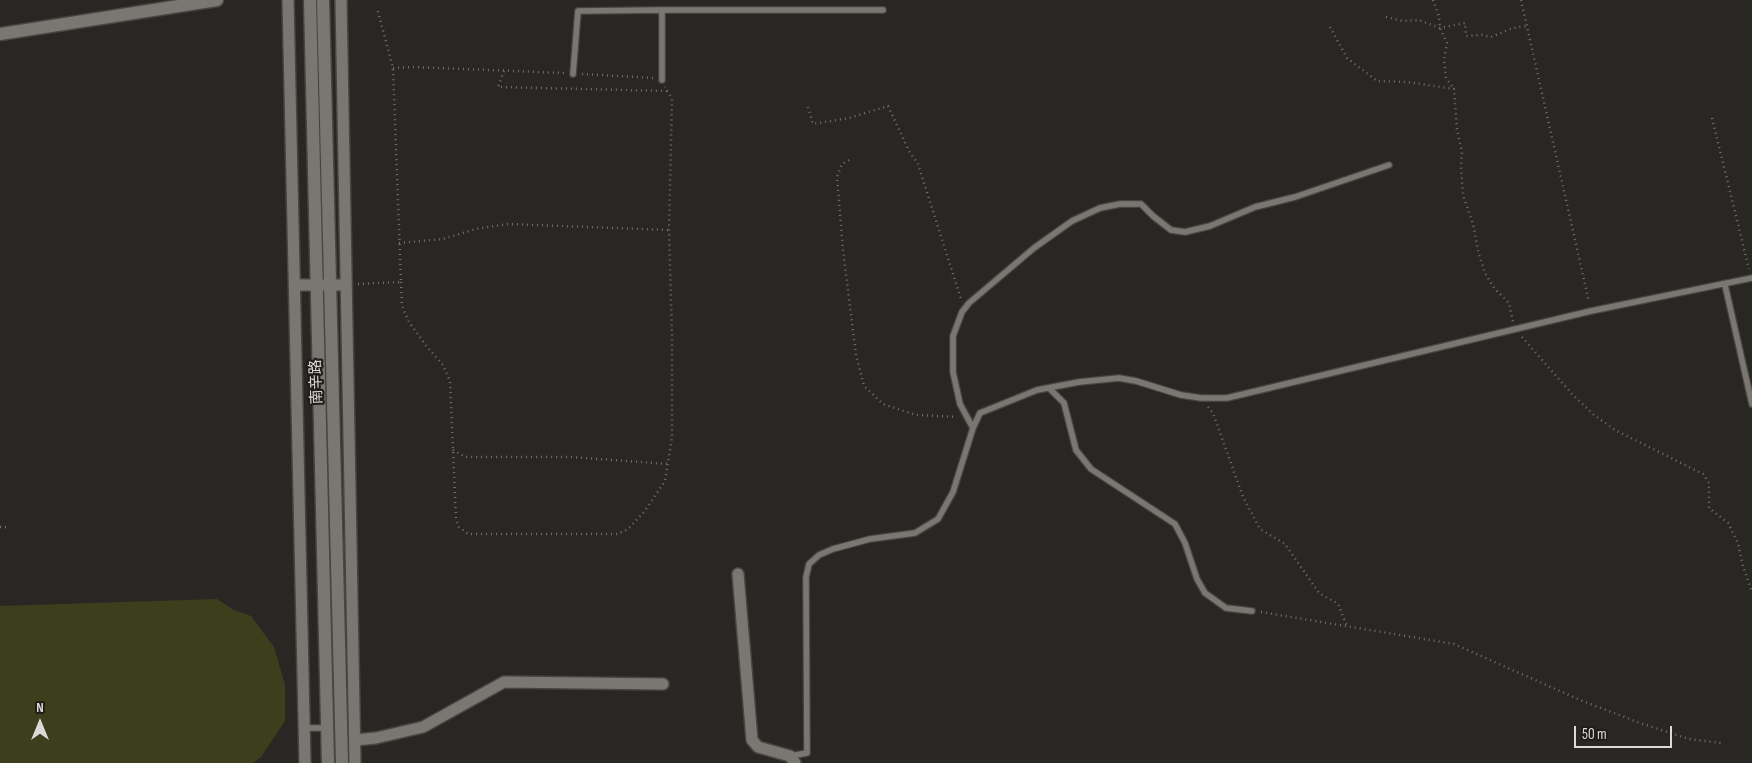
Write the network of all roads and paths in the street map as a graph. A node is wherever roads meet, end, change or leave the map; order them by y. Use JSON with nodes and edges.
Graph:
{"nodes":[{"id":1,"x":217,"y":0,"type":"edge"},
{"id":2,"x":288,"y":0,"type":"edge"},
{"id":3,"x":310,"y":0,"type":"edge"},
{"id":4,"x":323,"y":0,"type":"edge"},
{"id":5,"x":340,"y":0,"type":"edge"},
{"id":6,"x":1433,"y":0,"type":"edge"},
{"id":7,"x":1521,"y":0,"type":"edge"},
{"id":8,"x":377,"y":8,"type":"dead end"},
{"id":9,"x":662,"y":10,"type":"junction"},
{"id":10,"x":883,"y":10,"type":"dead end"},
{"id":11,"x":1386,"y":17,"type":"dead end"},
{"id":12,"x":1526,"y":26,"type":"junction"},
{"id":13,"x":1330,"y":27,"type":"dead end"},
{"id":14,"x":1440,"y":28,"type":"junction"},
{"id":15,"x":0,"y":34,"type":"edge"},
{"id":16,"x":393,"y":68,"type":"junction"},
{"id":17,"x":504,"y":71,"type":"junction"},
{"id":18,"x":574,"y":74,"type":"junction"},
{"id":19,"x":662,"y":80,"type":"junction"},
{"id":20,"x":1454,"y":89,"type":"junction"},
{"id":21,"x":668,"y":91,"type":"junction"},
{"id":22,"x":808,"y":107,"type":"dead end"},
{"id":23,"x":1712,"y":118,"type":"dead end"},
{"id":24,"x":849,"y":160,"type":"dead end"},
{"id":25,"x":1389,"y":165,"type":"dead end"},
{"id":26,"x":669,"y":230,"type":"junction"},
{"id":27,"x":399,"y":243,"type":"junction"},
{"id":28,"x":1752,"y":278,"type":"edge"},
{"id":29,"x":401,"y":282,"type":"junction"},
{"id":30,"x":346,"y":284,"type":"junction"},
{"id":31,"x":1725,"y":284,"type":"junction"},
{"id":32,"x":295,"y":285,"type":"junction"},
{"id":33,"x":317,"y":285,"type":"junction"},
{"id":34,"x":331,"y":285,"type":"junction"},
{"id":35,"x":1591,"y":311,"type":"junction"},
{"id":36,"x":962,"y":312,"type":"junction"},
{"id":37,"x":1514,"y":328,"type":"junction"},
{"id":38,"x":1049,"y":388,"type":"junction"},
{"id":39,"x":1201,"y":398,"type":"junction"},
{"id":40,"x":1752,"y":404,"type":"edge"},
{"id":41,"x":966,"y":418,"type":"junction"},
{"id":42,"x":972,"y":428,"type":"junction"},
{"id":43,"x":453,"y":450,"type":"junction"},
{"id":44,"x":668,"y":464,"type":"junction"},
{"id":45,"x":0,"y":527,"type":"edge"},
{"id":46,"x":10,"y":527,"type":"dead end"},
{"id":47,"x":738,"y":574,"type":"dead end"},
{"id":48,"x":1752,"y":592,"type":"edge"},
{"id":49,"x":1252,"y":611,"type":"joint"},
{"id":50,"x":1347,"y":626,"type":"junction"},
{"id":51,"x":663,"y":684,"type":"dead end"},
{"id":52,"x":304,"y":728,"type":"junction"},
{"id":53,"x":327,"y":728,"type":"junction"},
{"id":54,"x":355,"y":740,"type":"junction"},
{"id":55,"x":1720,"y":743,"type":"dead end"},
{"id":56,"x":792,"y":760,"type":"edge"},
{"id":57,"x":304,"y":763,"type":"edge"},
{"id":58,"x":328,"y":763,"type":"edge"},
{"id":59,"x":342,"y":763,"type":"edge"},
{"id":60,"x":355,"y":763,"type":"edge"},
{"id":61,"x":774,"y":763,"type":"edge"}],
"edges":[{"from":1,"to":15,"type":"main road"},
{"from":2,"to":32,"type":"street"},
{"from":3,"to":33,"type":"main road","name":"南辛路"},
{"from":4,"to":34,"type":"main road","name":"南辛路"},
{"from":5,"to":30,"type":"street"},
{"from":6,"to":14,"type":"path"},
{"from":7,"to":12,"type":"path"},
{"from":8,"to":16,"type":"path"},
{"from":9,"to":10,"type":"lane"},
{"from":9,"to":18,"type":"lane"},
{"from":9,"to":19,"type":"lane"},
{"from":11,"to":14,"type":"path"},
{"from":12,"to":14,"type":"path"},
{"from":12,"to":35,"type":"path"},
{"from":13,"to":20,"type":"path"},
{"from":14,"to":20,"type":"path"},
{"from":16,"to":17,"type":"path"},
{"from":16,"to":27,"type":"path"},
{"from":17,"to":18,"type":"path"},
{"from":17,"to":21,"type":"path"},
{"from":18,"to":19,"type":"path"},
{"from":19,"to":21,"type":"path"},
{"from":20,"to":37,"type":"path"},
{"from":21,"to":26,"type":"path"},
{"from":22,"to":36,"type":"path"},
{"from":23,"to":28,"type":"path"},
{"from":24,"to":41,"type":"path"},
{"from":25,"to":36,"type":"lane"},
{"from":26,"to":27,"type":"path"},
{"from":26,"to":44,"type":"path"},
{"from":27,"to":29,"type":"path"},
{"from":28,"to":31,"type":"lane"},
{"from":29,"to":30,"type":"path"},
{"from":29,"to":43,"type":"path"},
{"from":30,"to":34,"type":"street"},
{"from":30,"to":54,"type":"street"},
{"from":31,"to":35,"type":"lane"},
{"from":31,"to":40,"type":"lane"},
{"from":32,"to":33,"type":"street"},
{"from":32,"to":52,"type":"street"},
{"from":33,"to":34,"type":"street"},
{"from":33,"to":53,"type":"main road","name":"南辛路"},
{"from":34,"to":59,"type":"main road","name":"南辛路"},
{"from":35,"to":37,"type":"lane"},
{"from":36,"to":41,"type":"lane"},
{"from":37,"to":39,"type":"lane"},
{"from":37,"to":48,"type":"path"},
{"from":38,"to":39,"type":"lane"},
{"from":38,"to":42,"type":"lane"},
{"from":38,"to":49,"type":"lane"},
{"from":39,"to":50,"type":"path"},
{"from":41,"to":42,"type":"lane"},
{"from":42,"to":56,"type":"lane"},
{"from":43,"to":44,"type":"path"},
{"from":43,"to":44,"type":"path"},
{"from":45,"to":46,"type":"path"},
{"from":47,"to":56,"type":"street"},
{"from":49,"to":50,"type":"path"},
{"from":50,"to":55,"type":"path"},
{"from":51,"to":54,"type":"street"},
{"from":52,"to":53,"type":"lane"},
{"from":52,"to":57,"type":"street"},
{"from":53,"to":58,"type":"main road","name":"南辛路"},
{"from":54,"to":60,"type":"street"},
{"from":56,"to":61,"type":"street"}]}
